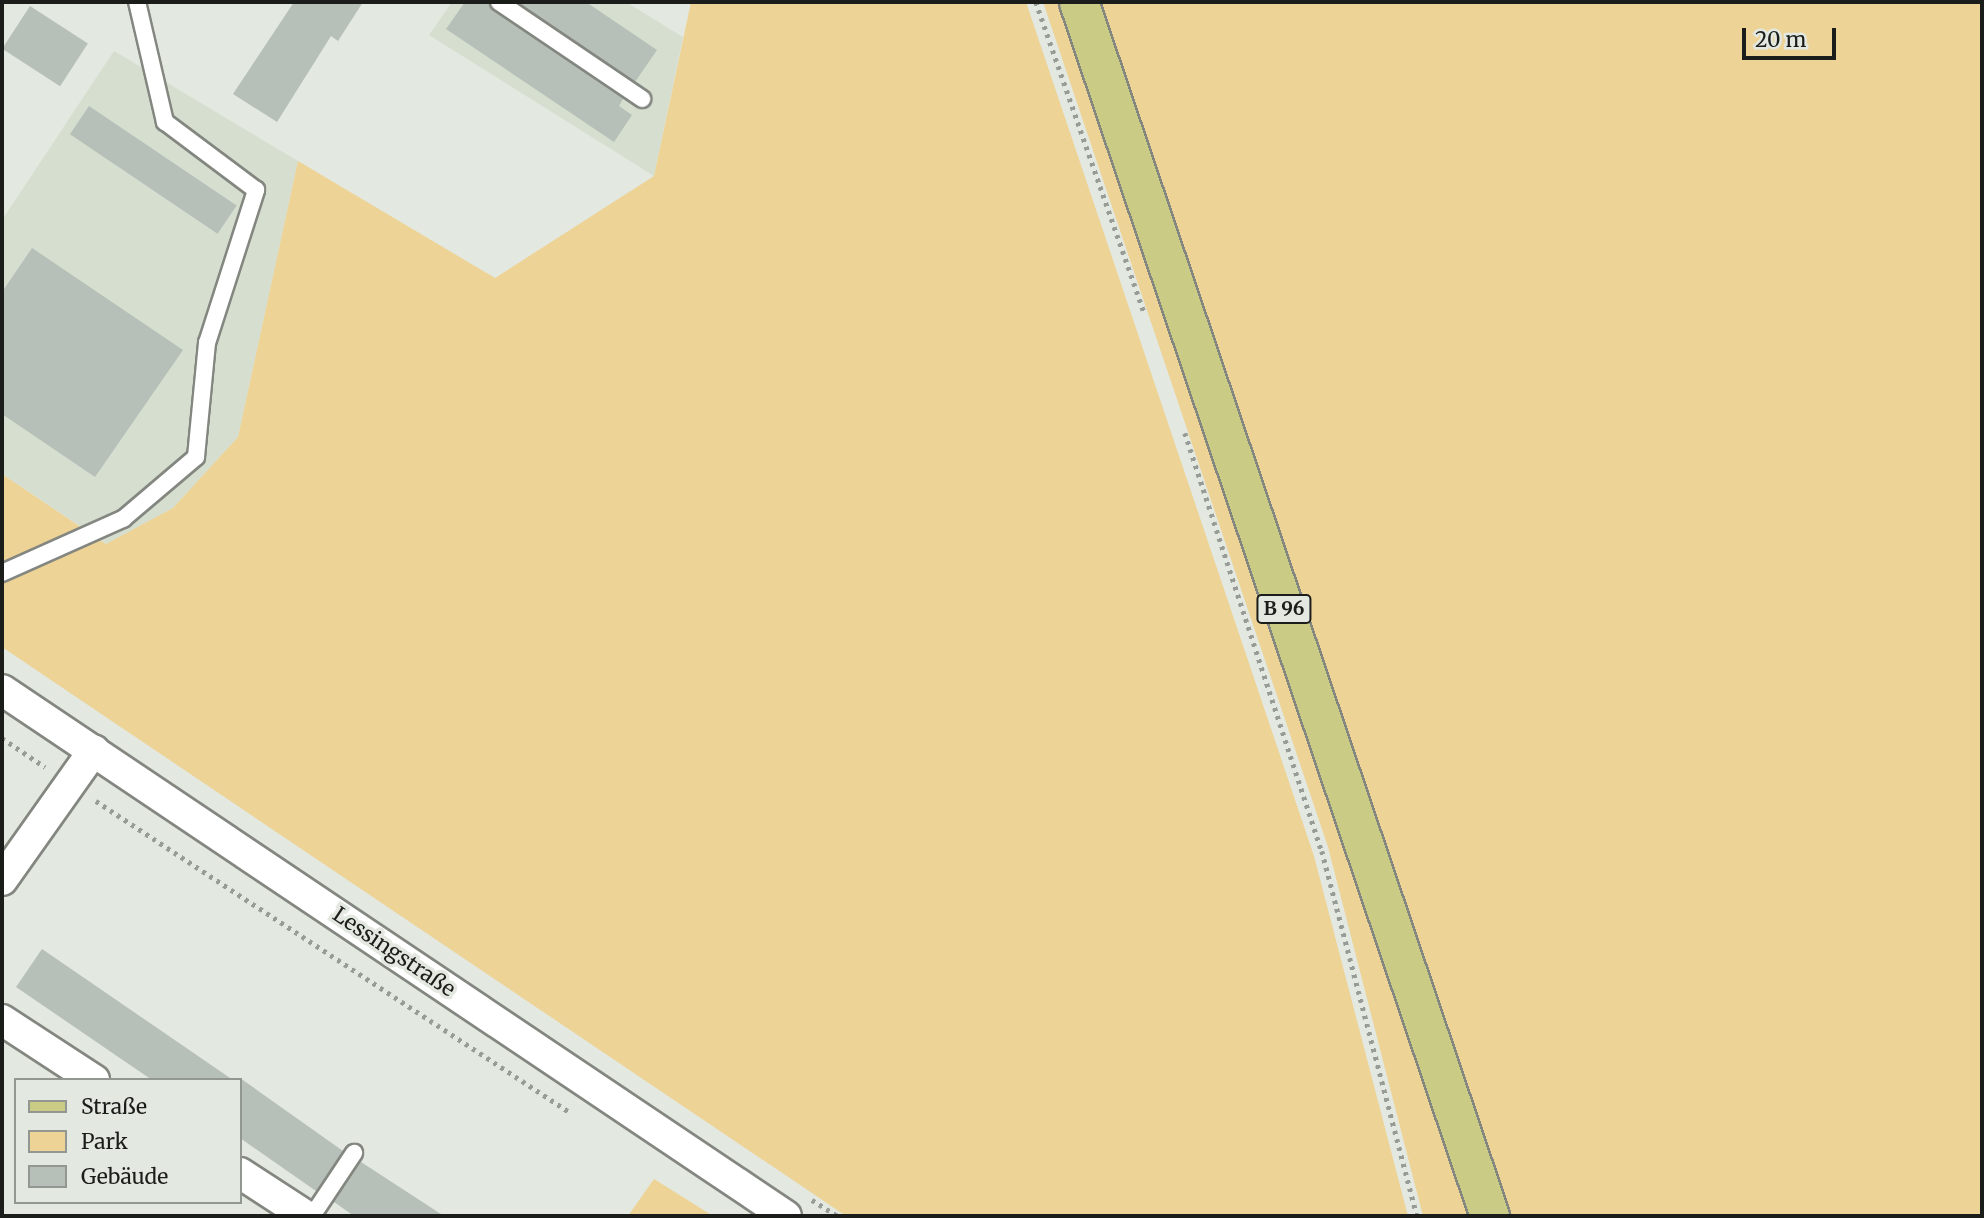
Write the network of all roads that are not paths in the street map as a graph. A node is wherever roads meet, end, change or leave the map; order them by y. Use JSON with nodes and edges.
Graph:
{"nodes":[{"id":1,"x":136,"y":2,"type":"edge"},
{"id":2,"x":499,"y":2,"type":"edge"},
{"id":3,"x":1079,"y":2,"type":"edge"},
{"id":4,"x":642,"y":99,"type":"dead end"},
{"id":5,"x":2,"y":573,"type":"edge"},
{"id":6,"x":2,"y":690,"type":"edge"},
{"id":7,"x":94,"y":750,"type":"junction"},
{"id":8,"x":2,"y":880,"type":"edge"},
{"id":9,"x":2,"y":1020,"type":"edge"},
{"id":10,"x":91,"y":1078,"type":"edge"},
{"id":11,"x":354,"y":1153,"type":"dead end"},
{"id":12,"x":242,"y":1175,"type":"edge"},
{"id":13,"x":268,"y":1203,"type":"edge"},
{"id":14,"x":309,"y":1216,"type":"edge"},
{"id":15,"x":786,"y":1216,"type":"edge"},
{"id":16,"x":1490,"y":1216,"type":"edge"}],
"edges":[{"from":1,"to":5,"type":"lane"},
{"from":2,"to":4,"type":"lane"},
{"from":3,"to":16,"type":"main road","number":"B 96"},
{"from":6,"to":7,"type":"street","name":"Lessingstraße"},
{"from":7,"to":8,"type":"street"},
{"from":7,"to":15,"type":"street","name":"Lessingstraße"},
{"from":9,"to":10,"type":"street"},
{"from":11,"to":14,"type":"lane"},
{"from":12,"to":13,"type":"street"},
{"from":13,"to":14,"type":"street"}]}
